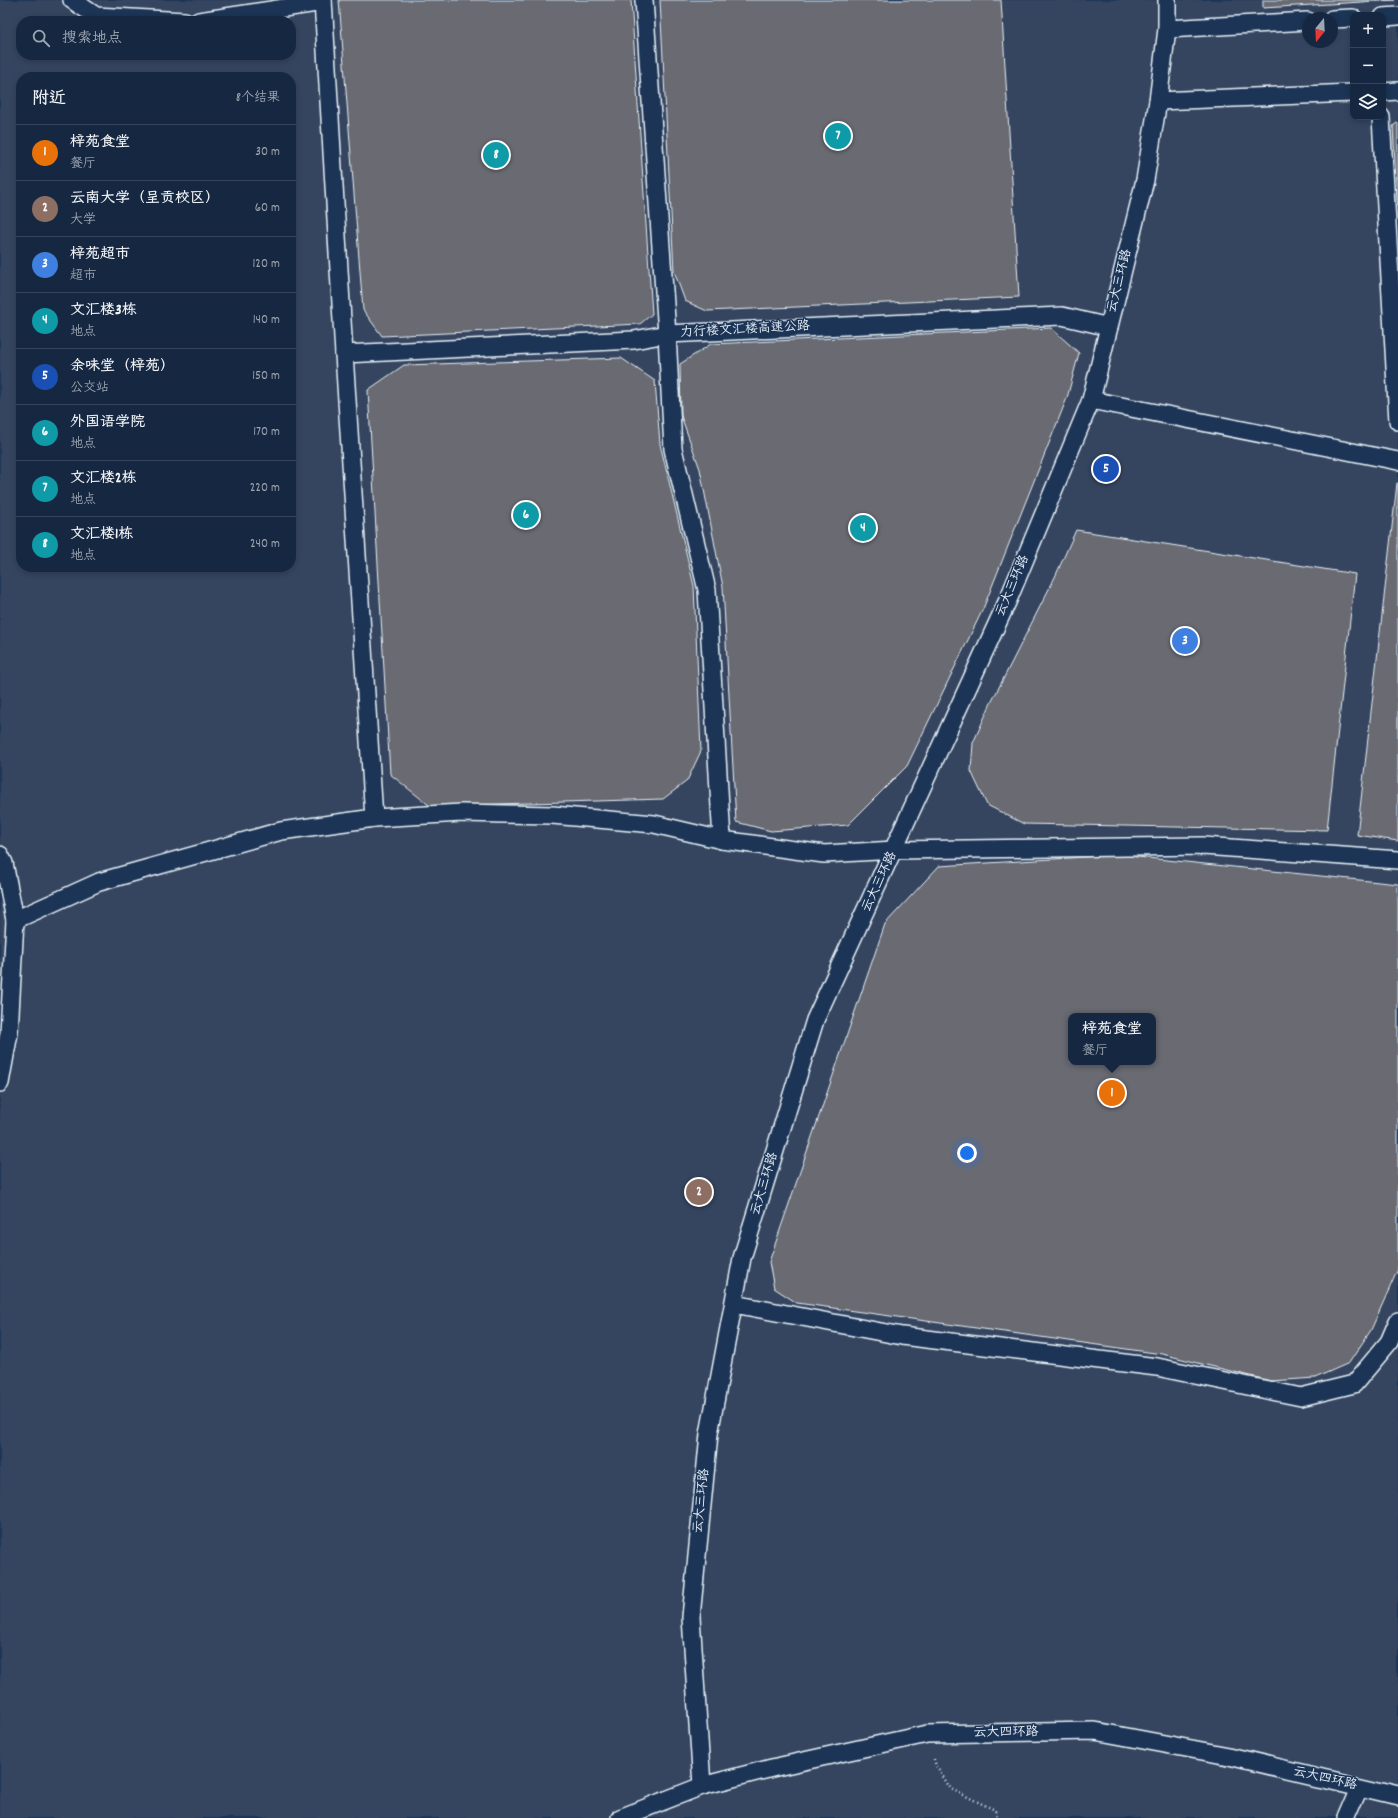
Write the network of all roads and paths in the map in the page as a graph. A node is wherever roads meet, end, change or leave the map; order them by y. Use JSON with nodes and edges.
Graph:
{"nodes":[{"id":1,"x":72,"y":0,"type":"edge"},
{"id":2,"x":644,"y":0,"type":"edge"},
{"id":3,"x":1167,"y":0,"type":"edge"},
{"id":4,"x":323,"y":1,"type":"edge"},
{"id":5,"x":96,"y":16,"type":"edge"},
{"id":6,"x":230,"y":16,"type":"edge"},
{"id":7,"x":1398,"y":16,"type":"edge"},
{"id":8,"x":1386,"y":17,"type":"edge"},
{"id":9,"x":1350,"y":18,"type":"edge"},
{"id":10,"x":1338,"y":19,"type":"edge"},
{"id":11,"x":1302,"y":21,"type":"edge"},
{"id":12,"x":1167,"y":29,"type":"junction"},
{"id":13,"x":1398,"y":91,"type":"edge"},
{"id":14,"x":1386,"y":92,"type":"edge"},
{"id":15,"x":1350,"y":93,"type":"edge"},
{"id":16,"x":1158,"y":100,"type":"junction"},
{"id":17,"x":1381,"y":120,"type":"edge"},
{"id":18,"x":1109,"y":327,"type":"junction"},
{"id":19,"x":667,"y":334,"type":"junction"},
{"id":20,"x":344,"y":354,"type":"junction"},
{"id":21,"x":1092,"y":400,"type":"junction"},
{"id":22,"x":1398,"y":421,"type":"edge"},
{"id":23,"x":1398,"y":461,"type":"edge"},
{"id":24,"x":374,"y":818,"type":"junction"},
{"id":25,"x":722,"y":840,"type":"junction"},
{"id":26,"x":895,"y":850,"type":"junction"},
{"id":27,"x":0,"y":855,"type":"edge"},
{"id":28,"x":1398,"y":860,"type":"edge"},
{"id":29,"x":15,"y":920,"type":"junction"},
{"id":30,"x":0,"y":1083,"type":"edge"},
{"id":31,"x":734,"y":1304,"type":"junction"},
{"id":32,"x":1398,"y":1321,"type":"edge"},
{"id":33,"x":927,"y":1734,"type":"junction"},
{"id":34,"x":702,"y":1786,"type":"junction"},
{"id":35,"x":1359,"y":1788,"type":"junction"},
{"id":36,"x":1398,"y":1796,"type":"edge"},
{"id":37,"x":620,"y":1818,"type":"edge"},
{"id":38,"x":997,"y":1818,"type":"edge"},
{"id":39,"x":1346,"y":1818,"type":"edge"}],
"edges":[{"from":1,"to":5,"type":"lane"},
{"from":2,"to":19,"type":"lane","name":"力行楼文汇楼高速公路"},
{"from":3,"to":12,"type":"lane","name":"云大三环路"},
{"from":4,"to":6,"type":"lane"},
{"from":4,"to":20,"type":"lane"},
{"from":7,"to":8,"type":"lane"},
{"from":9,"to":10,"type":"lane"},
{"from":11,"to":12,"type":"lane"},
{"from":12,"to":16,"type":"lane","name":"云大三环路"},
{"from":13,"to":14,"type":"lane"},
{"from":15,"to":16,"type":"lane"},
{"from":16,"to":18,"type":"lane","name":"云大三环路"},
{"from":17,"to":22,"type":"lane"},
{"from":18,"to":19,"type":"lane","name":"力行楼文汇楼高速公路"},
{"from":18,"to":21,"type":"lane","name":"云大三环路"},
{"from":19,"to":20,"type":"lane"},
{"from":19,"to":25,"type":"lane"},
{"from":20,"to":24,"type":"lane"},
{"from":21,"to":23,"type":"lane"},
{"from":21,"to":26,"type":"lane","name":"云大三环路"},
{"from":24,"to":25,"type":"lane"},
{"from":24,"to":29,"type":"lane"},
{"from":25,"to":26,"type":"lane"},
{"from":26,"to":28,"type":"lane"},
{"from":26,"to":31,"type":"lane","name":"云大三环路"},
{"from":27,"to":29,"type":"lane"},
{"from":29,"to":30,"type":"lane"},
{"from":31,"to":32,"type":"lane"},
{"from":31,"to":34,"type":"lane","name":"云大三环路"},
{"from":33,"to":34,"type":"lane","name":"云大四环路"},
{"from":33,"to":35,"type":"lane","name":"云大四环路"},
{"from":33,"to":38,"type":"path"},
{"from":34,"to":37,"type":"lane","name":"云大四环路"},
{"from":35,"to":36,"type":"lane","name":"云大四环路"},
{"from":35,"to":39,"type":"lane"}]}
